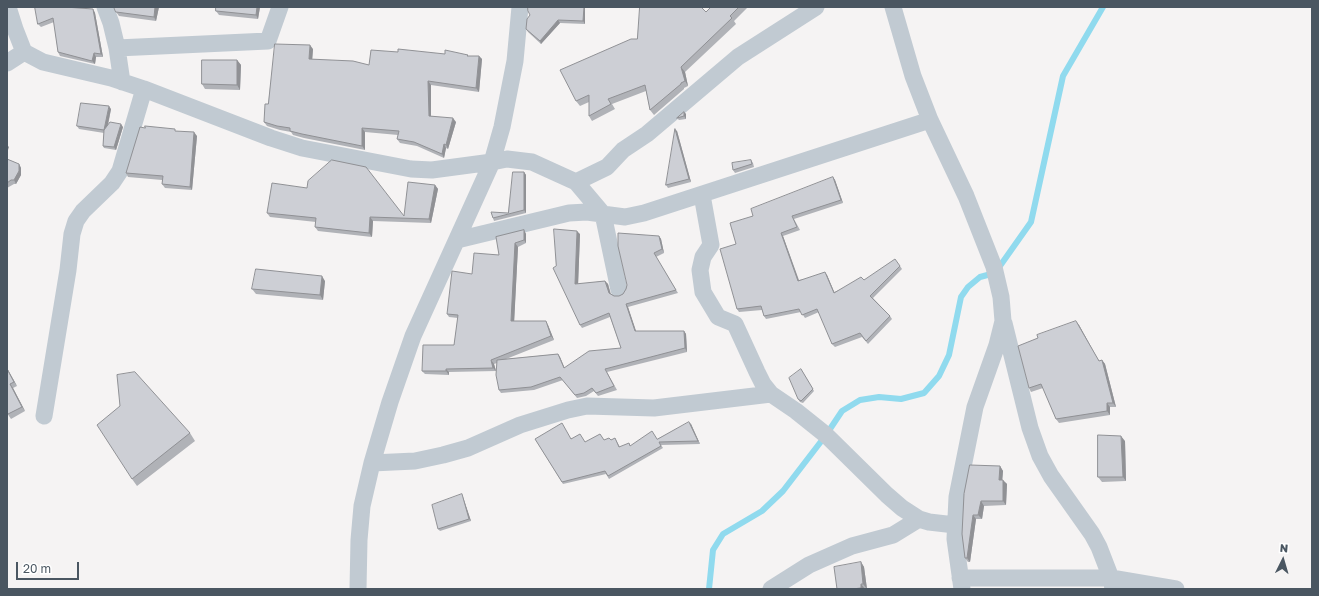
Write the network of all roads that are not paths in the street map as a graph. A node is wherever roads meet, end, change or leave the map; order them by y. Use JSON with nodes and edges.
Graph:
{"nodes":[{"id":1,"x":8,"y":7,"type":"edge"},
{"id":2,"x":105,"y":7,"type":"edge"},
{"id":3,"x":280,"y":7,"type":"edge"},
{"id":4,"x":520,"y":7,"type":"edge"},
{"id":5,"x":816,"y":7,"type":"edge"},
{"id":6,"x":893,"y":7,"type":"edge"},
{"id":7,"x":117,"y":48,"type":"junction"},
{"id":8,"x":24,"y":52,"type":"junction"},
{"id":9,"x":7,"y":63,"type":"edge"},
{"id":10,"x":122,"y":82,"type":"junction"},
{"id":11,"x":144,"y":89,"type":"junction"},
{"id":12,"x":930,"y":120,"type":"junction"},
{"id":13,"x":492,"y":162,"type":"junction"},
{"id":14,"x":576,"y":182,"type":"junction"},
{"id":15,"x":702,"y":195,"type":"junction"},
{"id":16,"x":603,"y":214,"type":"junction"},
{"id":17,"x":457,"y":240,"type":"junction"},
{"id":18,"x":619,"y":290,"type":"dead end"},
{"id":19,"x":1003,"y":320,"type":"junction"},
{"id":20,"x":772,"y":394,"type":"junction"},
{"id":21,"x":44,"y":416,"type":"dead end"},
{"id":22,"x":372,"y":463,"type":"junction"},
{"id":23,"x":919,"y":519,"type":"junction"},
{"id":24,"x":955,"y":525,"type":"junction"},
{"id":25,"x":961,"y":583,"type":"edge"},
{"id":26,"x":1112,"y":583,"type":"edge"},
{"id":27,"x":358,"y":589,"type":"edge"},
{"id":28,"x":771,"y":589,"type":"edge"},
{"id":29,"x":1176,"y":589,"type":"edge"}],
"edges":[{"from":1,"to":8,"type":"street"},
{"from":2,"to":7,"type":"street"},
{"from":3,"to":7,"type":"street"},
{"from":4,"to":13,"type":"street"},
{"from":5,"to":14,"type":"street"},
{"from":6,"to":12,"type":"street"},
{"from":7,"to":10,"type":"street"},
{"from":8,"to":9,"type":"street"},
{"from":8,"to":10,"type":"street"},
{"from":10,"to":11,"type":"street"},
{"from":11,"to":13,"type":"street"},
{"from":11,"to":21,"type":"street"},
{"from":12,"to":15,"type":"street"},
{"from":12,"to":19,"type":"street"},
{"from":13,"to":14,"type":"street"},
{"from":13,"to":17,"type":"street"},
{"from":14,"to":16,"type":"street"},
{"from":15,"to":16,"type":"street"},
{"from":15,"to":20,"type":"street"},
{"from":16,"to":17,"type":"street"},
{"from":16,"to":18,"type":"street"},
{"from":17,"to":22,"type":"street"},
{"from":19,"to":24,"type":"street"},
{"from":19,"to":26,"type":"street"},
{"from":20,"to":22,"type":"street"},
{"from":20,"to":23,"type":"street"},
{"from":22,"to":27,"type":"street"},
{"from":23,"to":24,"type":"street"},
{"from":23,"to":28,"type":"street"},
{"from":24,"to":25,"type":"street"},
{"from":25,"to":26,"type":"street"},
{"from":26,"to":29,"type":"street"}]}
